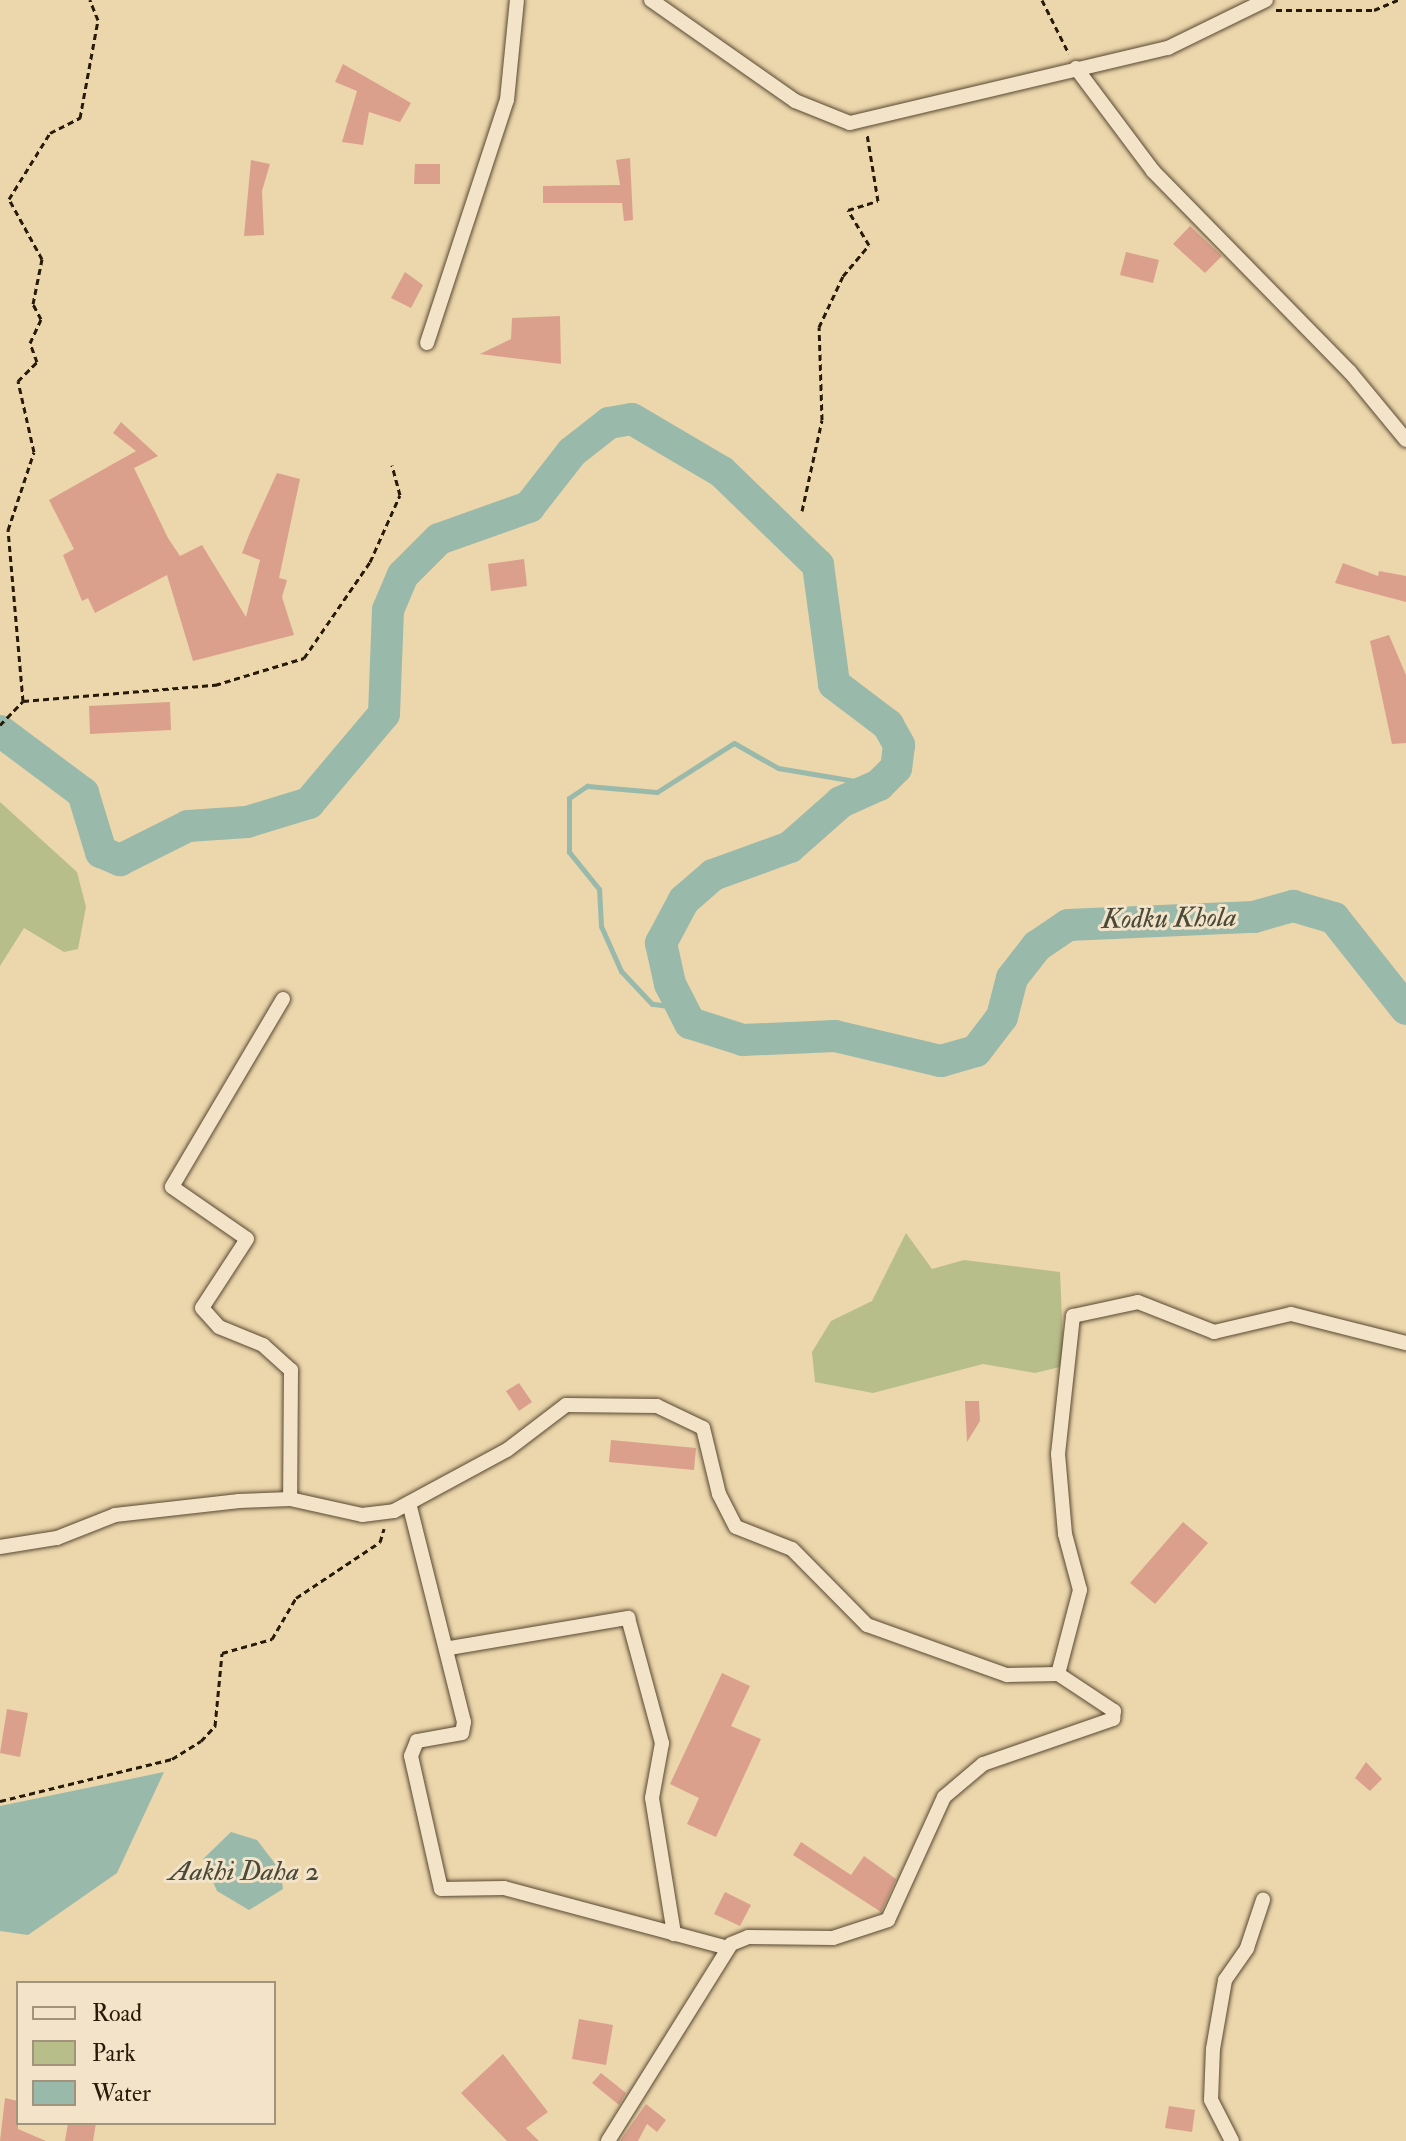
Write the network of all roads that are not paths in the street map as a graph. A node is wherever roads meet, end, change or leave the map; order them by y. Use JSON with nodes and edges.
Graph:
{"nodes":[{"id":1,"x":517,"y":0,"type":"edge"},
{"id":2,"x":651,"y":0,"type":"edge"},
{"id":3,"x":1265,"y":0,"type":"edge"},
{"id":4,"x":1076,"y":68,"type":"junction"},
{"id":5,"x":427,"y":343,"type":"dead end"},
{"id":6,"x":1406,"y":440,"type":"edge"},
{"id":7,"x":283,"y":999,"type":"dead end"},
{"id":8,"x":1406,"y":1343,"type":"edge"},
{"id":9,"x":290,"y":1499,"type":"junction"},
{"id":10,"x":409,"y":1503,"type":"junction"},
{"id":11,"x":0,"y":1547,"type":"edge"},
{"id":12,"x":450,"y":1648,"type":"junction"},
{"id":13,"x":1058,"y":1674,"type":"junction"},
{"id":14,"x":1263,"y":1900,"type":"dead end"},
{"id":15,"x":674,"y":1934,"type":"junction"},
{"id":16,"x":728,"y":1948,"type":"junction"},
{"id":17,"x":608,"y":2141,"type":"edge"},
{"id":18,"x":1232,"y":2141,"type":"edge"}],
"edges":[{"from":1,"to":5,"type":"street"},
{"from":2,"to":4,"type":"street"},
{"from":3,"to":4,"type":"street"},
{"from":4,"to":6,"type":"street"},
{"from":7,"to":9,"type":"street"},
{"from":8,"to":13,"type":"street"},
{"from":9,"to":10,"type":"street"},
{"from":9,"to":11,"type":"street"},
{"from":10,"to":12,"type":"street"},
{"from":10,"to":13,"type":"street"},
{"from":12,"to":15,"type":"street"},
{"from":12,"to":15,"type":"street"},
{"from":13,"to":16,"type":"street"},
{"from":14,"to":18,"type":"street"},
{"from":15,"to":16,"type":"street"},
{"from":16,"to":17,"type":"street"}]}
